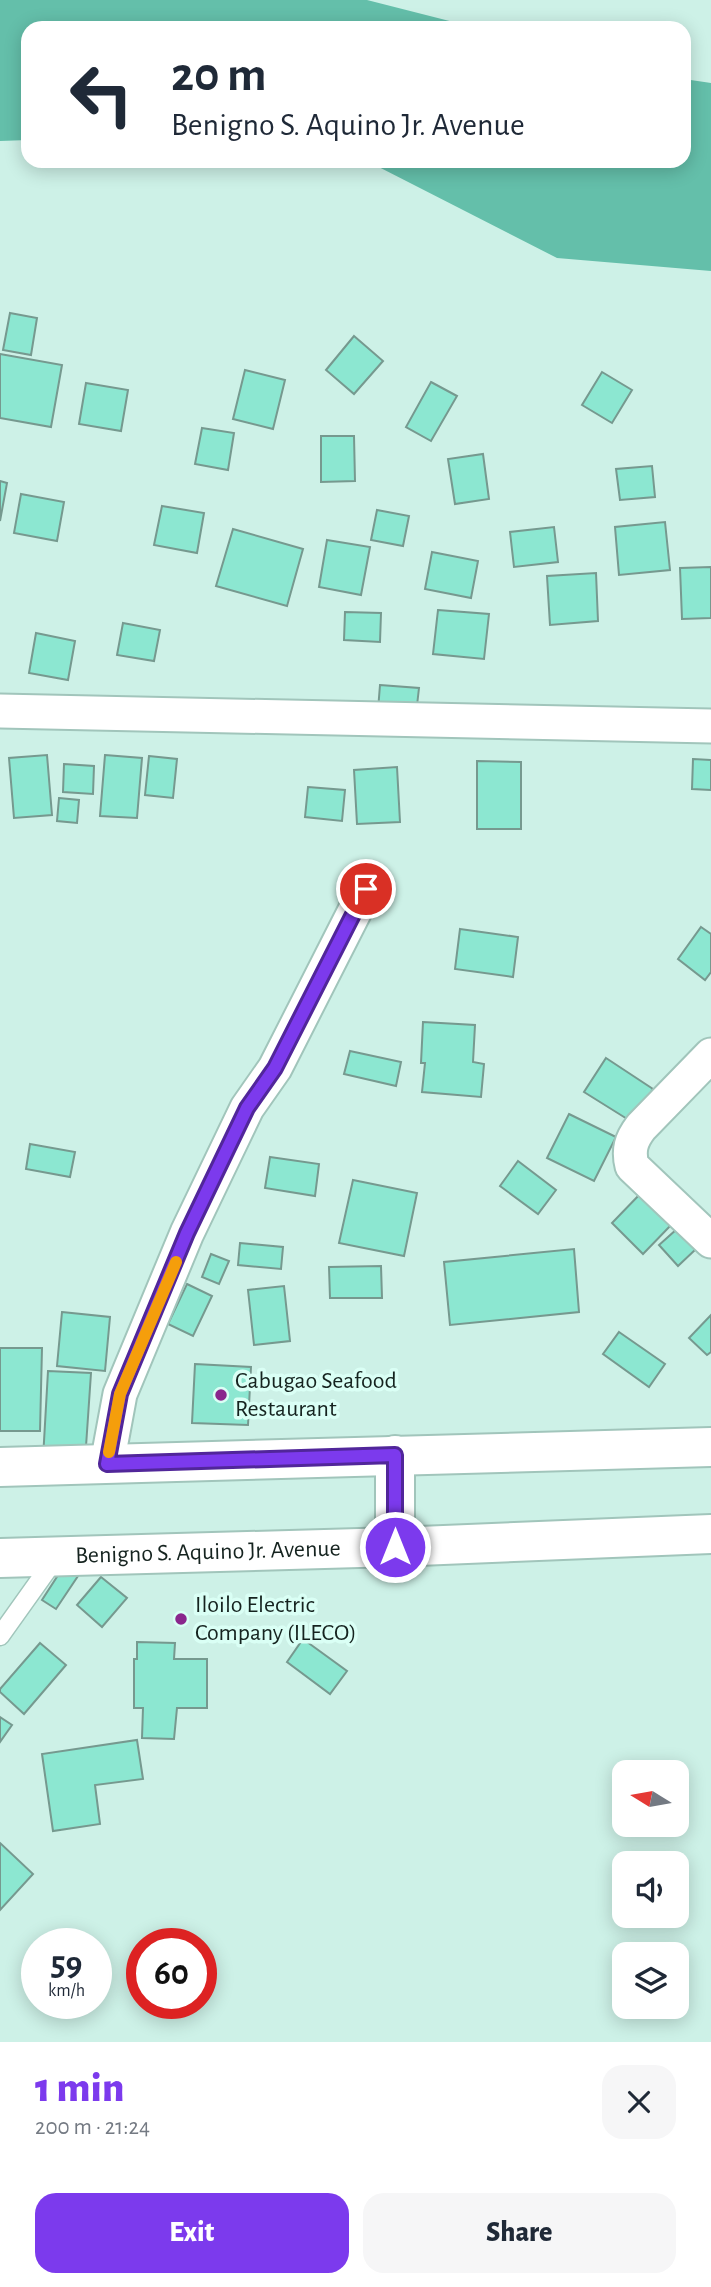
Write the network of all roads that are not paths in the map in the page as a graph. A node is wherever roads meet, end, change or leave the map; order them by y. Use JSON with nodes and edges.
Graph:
{"nodes":[{"id":1,"x":0,"y":711,"type":"edge"},
{"id":2,"x":711,"y":726,"type":"edge"},
{"id":3,"x":366,"y":889,"type":"dead end"},
{"id":4,"x":711,"y":1055,"type":"edge"},
{"id":5,"x":711,"y":1241,"type":"edge"},
{"id":6,"x":711,"y":1447,"type":"edge"},
{"id":7,"x":395,"y":1455,"type":"junction"},
{"id":8,"x":107,"y":1464,"type":"junction"},
{"id":9,"x":0,"y":1467,"type":"edge"},
{"id":10,"x":711,"y":1534,"type":"edge"},
{"id":11,"x":395,"y":1547,"type":"junction"},
{"id":12,"x":57,"y":1556,"type":"junction"},
{"id":13,"x":0,"y":1558,"type":"edge"},
{"id":14,"x":0,"y":1636,"type":"edge"}],
"edges":[{"from":1,"to":2,"type":"street"},
{"from":3,"to":8,"type":"street"},
{"from":4,"to":5,"type":"street"},
{"from":6,"to":7,"type":"main road"},
{"from":7,"to":8,"type":"main road"},
{"from":7,"to":11,"type":"main road"},
{"from":8,"to":9,"type":"main road"},
{"from":10,"to":11,"type":"main road","name":"Benigno S. Aquino Jr. Avenue"},
{"from":11,"to":12,"type":"main road","name":"Benigno S. Aquino Jr. Avenue"},
{"from":12,"to":13,"type":"main road","name":"Benigno S. Aquino Jr. Avenue"},
{"from":12,"to":14,"type":"lane"}]}
